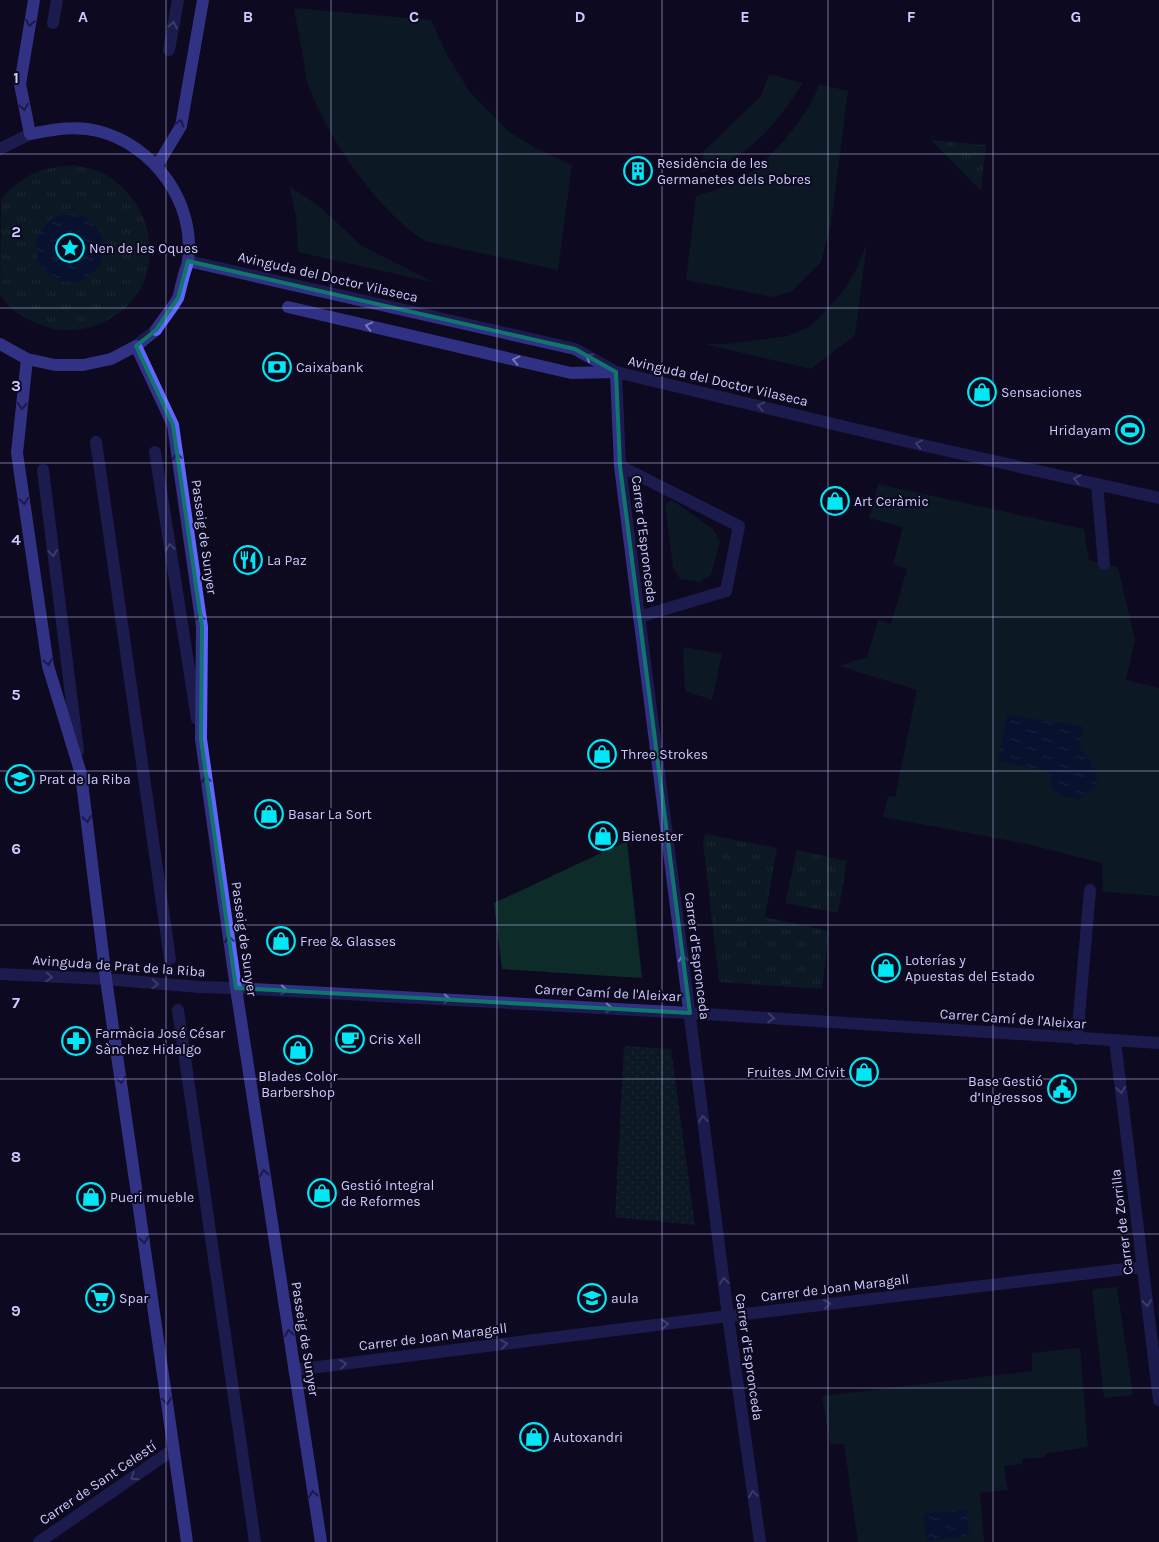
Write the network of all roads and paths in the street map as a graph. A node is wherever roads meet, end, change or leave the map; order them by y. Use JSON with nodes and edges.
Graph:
{"nodes":[{"id":1,"x":34,"y":0,"type":"edge"},
{"id":2,"x":57,"y":0,"type":"edge"},
{"id":3,"x":178,"y":0,"type":"edge"},
{"id":4,"x":203,"y":0,"type":"edge"},
{"id":5,"x":53,"y":23,"type":"dead end"},
{"id":6,"x":169,"y":50,"type":"dead end"},
{"id":7,"x":30,"y":134,"type":"junction"},
{"id":8,"x":0,"y":149,"type":"edge"},
{"id":9,"x":157,"y":166,"type":"junction"},
{"id":10,"x":188,"y":261,"type":"junction"},
{"id":11,"x":288,"y":307,"type":"dead end"},
{"id":12,"x":0,"y":344,"type":"edge"},
{"id":13,"x":136,"y":346,"type":"junction"},
{"id":14,"x":27,"y":359,"type":"junction"},
{"id":15,"x":616,"y":372,"type":"junction"},
{"id":16,"x":96,"y":442,"type":"dead end"},
{"id":17,"x":155,"y":452,"type":"dead end"},
{"id":18,"x":620,"y":466,"type":"junction"},
{"id":19,"x":43,"y":470,"type":"dead end"},
{"id":20,"x":1097,"y":484,"type":"junction"},
{"id":21,"x":1159,"y":498,"type":"edge"},
{"id":22,"x":1104,"y":564,"type":"dead end"},
{"id":23,"x":639,"y":617,"type":"junction"},
{"id":24,"x":200,"y":739,"type":"junction"},
{"id":25,"x":81,"y":774,"type":"junction"},
{"id":26,"x":1090,"y":890,"type":"dead end"},
{"id":27,"x":170,"y":959,"type":"dead end"},
{"id":28,"x":0,"y":974,"type":"edge"},
{"id":29,"x":106,"y":979,"type":"junction"},
{"id":30,"x":236,"y":988,"type":"junction"},
{"id":31,"x":178,"y":1010,"type":"dead end"},
{"id":32,"x":690,"y":1013,"type":"junction"},
{"id":33,"x":1077,"y":1038,"type":"junction"},
{"id":34,"x":1115,"y":1041,"type":"junction"},
{"id":35,"x":1159,"y":1043,"type":"edge"},
{"id":36,"x":1142,"y":1267,"type":"junction"},
{"id":37,"x":728,"y":1316,"type":"junction"},
{"id":38,"x":294,"y":1370,"type":"junction"},
{"id":39,"x":1159,"y":1400,"type":"edge"},
{"id":40,"x":174,"y":1449,"type":"junction"},
{"id":41,"x":39,"y":1542,"type":"edge"},
{"id":42,"x":187,"y":1542,"type":"edge"},
{"id":43,"x":255,"y":1542,"type":"edge"},
{"id":44,"x":321,"y":1542,"type":"edge"},
{"id":45,"x":760,"y":1542,"type":"edge"}],
"edges":[{"from":1,"to":7,"type":"street","one_way":true},
{"from":2,"to":5,"type":"street"},
{"from":6,"to":3,"type":"street","one_way":true},
{"from":9,"to":4,"type":"street","one_way":true},
{"from":7,"to":8,"type":"street"},
{"from":7,"to":9,"type":"street"},
{"from":9,"to":10,"type":"street"},
{"from":10,"to":13,"type":"street"},
{"from":15,"to":10,"type":"street","name":"Avinguda del Doctor Vilaseca","one_way":true},
{"from":15,"to":11,"type":"street","one_way":true},
{"from":12,"to":14,"type":"street"},
{"from":13,"to":14,"type":"street"},
{"from":24,"to":13,"type":"street","name":"Passeig de Sunyer","one_way":true},
{"from":14,"to":25,"type":"street","one_way":true},
{"from":15,"to":18,"type":"street","name":"Carrer d’Espronceda"},
{"from":20,"to":15,"type":"street","name":"Avinguda del Doctor Vilaseca","one_way":true},
{"from":16,"to":27,"type":"street"},
{"from":24,"to":17,"type":"street","one_way":true},
{"from":18,"to":23,"type":"street","name":"Carrer d’Espronceda"},
{"from":18,"to":23,"type":"street"},
{"from":19,"to":25,"type":"street","one_way":true},
{"from":20,"to":21,"type":"street","name":"Avinguda del Doctor Vilaseca"},
{"from":20,"to":22,"type":"street"},
{"from":32,"to":23,"type":"street","name":"Carrer d’Espronceda","one_way":true},
{"from":30,"to":24,"type":"street","name":"Passeig de Sunyer","one_way":true},
{"from":25,"to":29,"type":"street","one_way":true},
{"from":26,"to":33,"type":"street"},
{"from":28,"to":29,"type":"street","name":"Avinguda de Prat de la Riba","one_way":true},
{"from":29,"to":30,"type":"street","name":"Avinguda de Prat de la Riba","one_way":true},
{"from":29,"to":40,"type":"street","one_way":true},
{"from":30,"to":32,"type":"street","name":"Carrer Camí de l'Aleixar","one_way":true},
{"from":38,"to":30,"type":"street","name":"Passeig de Sunyer","one_way":true},
{"from":31,"to":43,"type":"street"},
{"from":32,"to":33,"type":"street","name":"Carrer Camí de l'Aleixar","one_way":true},
{"from":37,"to":32,"type":"street","name":"Carrer d’Espronceda","one_way":true},
{"from":33,"to":34,"type":"street","name":"Carrer Camí de l'Aleixar"},
{"from":34,"to":35,"type":"street","name":"Carrer Camí de l'Aleixar"},
{"from":34,"to":36,"type":"street","name":"Carrer de Zorrilla","one_way":true},
{"from":37,"to":36,"type":"street","name":"Carrer de Joan Maragall","one_way":true},
{"from":36,"to":39,"type":"street","name":"Carrer de Zorrilla","one_way":true},
{"from":38,"to":37,"type":"street","name":"Carrer de Joan Maragall","one_way":true},
{"from":45,"to":37,"type":"street","name":"Carrer d’Espronceda","one_way":true},
{"from":44,"to":38,"type":"street","name":"Passeig de Sunyer","one_way":true},
{"from":40,"to":41,"type":"street","name":"Carrer de Sant Celestí","one_way":true},
{"from":40,"to":42,"type":"street"}]}
